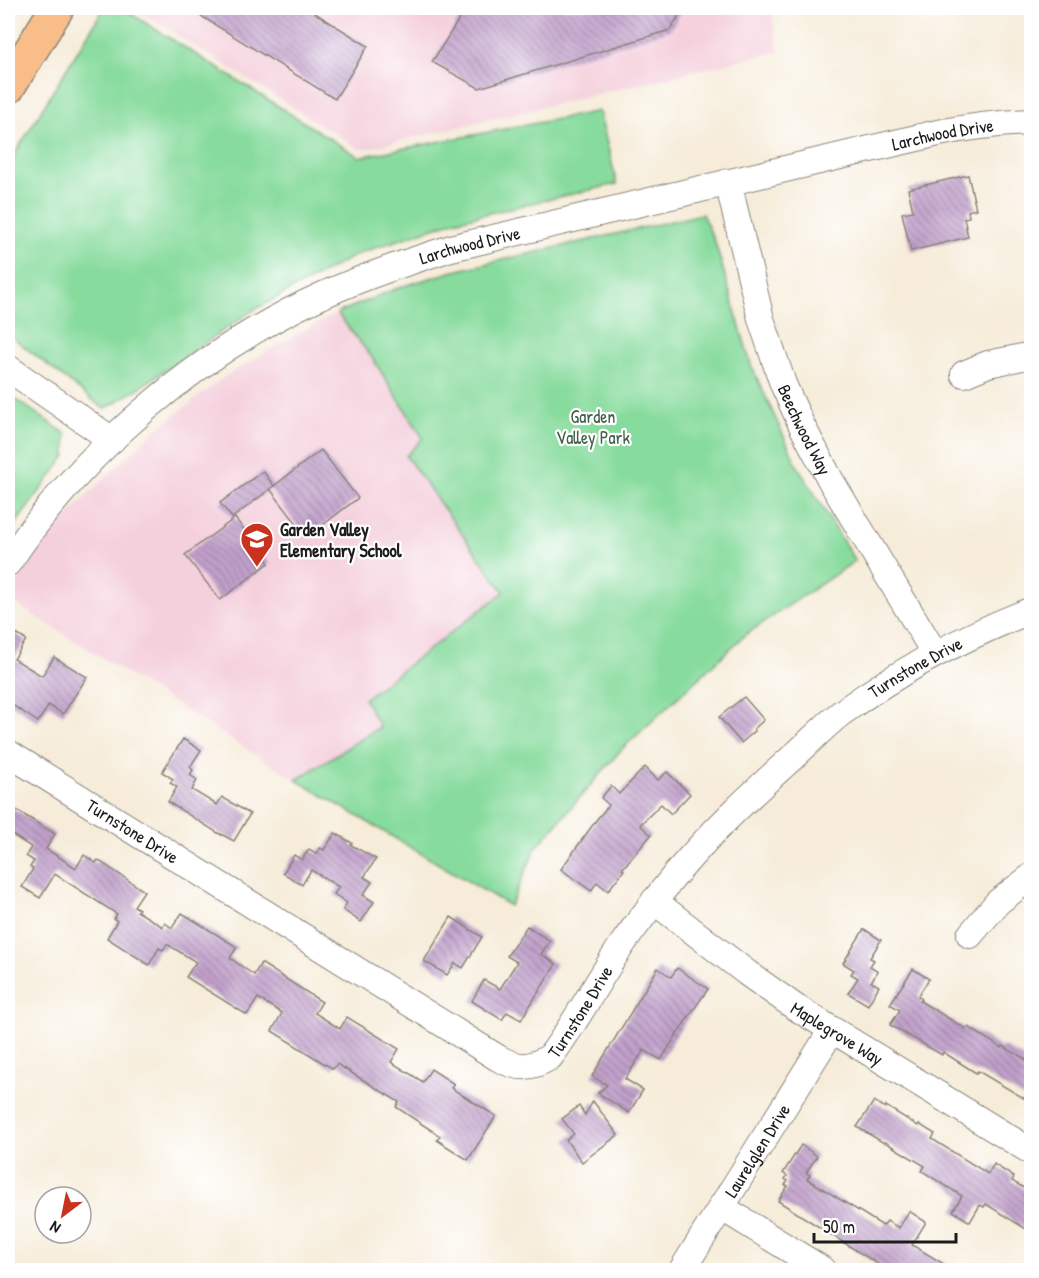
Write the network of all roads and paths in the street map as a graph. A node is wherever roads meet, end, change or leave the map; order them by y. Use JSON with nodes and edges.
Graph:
{"nodes":[{"id":1,"x":57,"y":8,"type":"edge"},
{"id":2,"x":8,"y":87,"type":"edge"},
{"id":3,"x":1032,"y":122,"type":"edge"},
{"id":4,"x":728,"y":182,"type":"junction"},
{"id":5,"x":1032,"y":355,"type":"edge"},
{"id":6,"x":8,"y":368,"type":"edge"},
{"id":7,"x":964,"y":374,"type":"dead end"},
{"id":8,"x":112,"y":440,"type":"junction"},
{"id":9,"x":8,"y":563,"type":"edge"},
{"id":10,"x":1032,"y":610,"type":"edge"},
{"id":11,"x":935,"y":654,"type":"junction"},
{"id":12,"x":8,"y":753,"type":"edge"},
{"id":13,"x":1032,"y":876,"type":"edge"},
{"id":14,"x":654,"y":901,"type":"junction"},
{"id":15,"x":970,"y":935,"type":"dead end"},
{"id":16,"x":832,"y":1030,"type":"junction"},
{"id":17,"x":1032,"y":1152,"type":"edge"},
{"id":18,"x":721,"y":1207,"type":"junction"},
{"id":19,"x":682,"y":1270,"type":"edge"},
{"id":20,"x":823,"y":1270,"type":"edge"}],
"edges":[{"from":1,"to":2,"type":"main road"},
{"from":3,"to":4,"type":"street","name":"Larchwood Drive"},
{"from":4,"to":8,"type":"street","name":"Larchwood Drive"},
{"from":4,"to":11,"type":"street","name":"Beechwood Way"},
{"from":5,"to":7,"type":"street"},
{"from":6,"to":8,"type":"street"},
{"from":8,"to":9,"type":"street","name":"Larchwood Drive"},
{"from":10,"to":11,"type":"street","name":"Turnstone Drive"},
{"from":11,"to":14,"type":"street","name":"Turnstone Drive"},
{"from":12,"to":14,"type":"street","name":"Turnstone Drive"},
{"from":13,"to":15,"type":"street"},
{"from":14,"to":16,"type":"street","name":"Maplegrove Way"},
{"from":16,"to":17,"type":"street","name":"Maplegrove Way"},
{"from":16,"to":18,"type":"street","name":"Laurelglen Drive"},
{"from":18,"to":19,"type":"street","name":"Laurelglen Drive"},
{"from":18,"to":20,"type":"street"}]}
